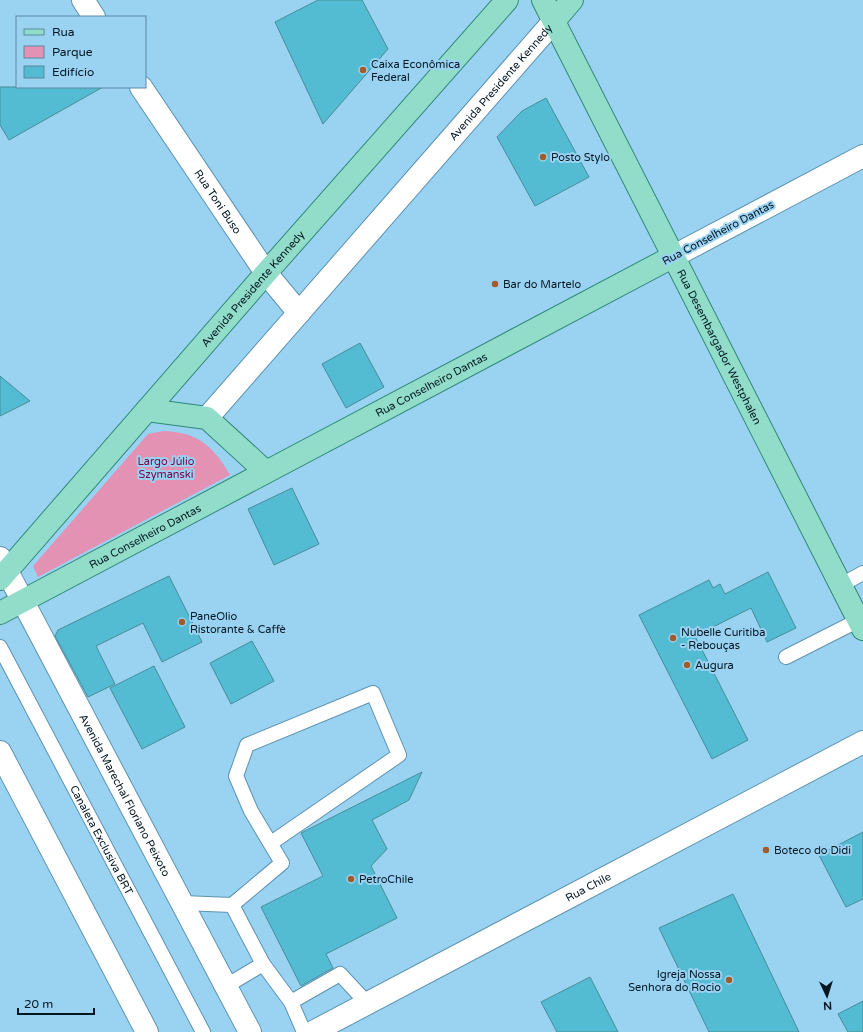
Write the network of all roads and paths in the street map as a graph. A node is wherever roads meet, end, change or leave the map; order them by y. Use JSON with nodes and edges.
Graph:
{"nodes":[{"id":1,"x":83,"y":0,"type":"edge"},
{"id":2,"x":507,"y":0,"type":"edge"},
{"id":3,"x":543,"y":0,"type":"edge"},
{"id":4,"x":572,"y":0,"type":"edge"},
{"id":5,"x":93,"y":16,"type":"edge"},
{"id":6,"x":554,"y":21,"type":"junction"},
{"id":7,"x":142,"y":88,"type":"edge"},
{"id":8,"x":863,"y":156,"type":"edge"},
{"id":9,"x":674,"y":256,"type":"junction"},
{"id":10,"x":266,"y":273,"type":"junction"},
{"id":11,"x":298,"y":313,"type":"junction"},
{"id":12,"x":147,"y":410,"type":"junction"},
{"id":13,"x":207,"y":418,"type":"junction"},
{"id":14,"x":266,"y":472,"type":"junction"},
{"id":15,"x":2,"y":569,"type":"edge"},
{"id":16,"x":863,"y":574,"type":"edge"},
{"id":17,"x":842,"y":585,"type":"junction"},
{"id":18,"x":23,"y":601,"type":"junction"},
{"id":19,"x":0,"y":613,"type":"edge"},
{"id":20,"x":861,"y":624,"type":"edge"},
{"id":21,"x":0,"y":647,"type":"edge"},
{"id":22,"x":786,"y":657,"type":"dead end"},
{"id":23,"x":863,"y":742,"type":"edge"},
{"id":24,"x":0,"y":752,"type":"edge"},
{"id":25,"x":272,"y":844,"type":"junction"},
{"id":26,"x":182,"y":903,"type":"junction"},
{"id":27,"x":232,"y":905,"type":"junction"},
{"id":28,"x":263,"y":964,"type":"junction"},
{"id":29,"x":226,"y":986,"type":"junction"},
{"id":30,"x":291,"y":1002,"type":"junction"},
{"id":31,"x":367,"y":1003,"type":"junction"},
{"id":32,"x":147,"y":1032,"type":"edge"},
{"id":33,"x":203,"y":1032,"type":"edge"},
{"id":34,"x":250,"y":1032,"type":"edge"},
{"id":35,"x":304,"y":1032,"type":"edge"},
{"id":36,"x":313,"y":1032,"type":"edge"}],
"edges":[{"from":1,"to":5,"type":"street"},
{"from":2,"to":10,"type":"main road","name":"Avenida Presidente Kennedy"},
{"from":3,"to":6,"type":"main road","name":"Rua Desembargador Westphalen"},
{"from":4,"to":6,"type":"main road","name":"Avenida Presidente Kennedy"},
{"from":6,"to":9,"type":"main road","name":"Rua Desembargador Westphalen"},
{"from":6,"to":11,"type":"street","name":"Avenida Presidente Kennedy"},
{"from":7,"to":10,"type":"street","name":"Rua Toni Buso"},
{"from":8,"to":9,"type":"street","name":"Rua Conselheiro Dantas"},
{"from":9,"to":14,"type":"main road","name":"Rua Conselheiro Dantas"},
{"from":9,"to":17,"type":"main road","name":"Rua Desembargador Westphalen"},
{"from":10,"to":11,"type":"street","name":"Rua Toni Buso"},
{"from":10,"to":12,"type":"main road","name":"Avenida Presidente Kennedy"},
{"from":11,"to":13,"type":"street","name":"Avenida Presidente Kennedy"},
{"from":12,"to":13,"type":"main road"},
{"from":12,"to":15,"type":"main road","name":"Avenida Presidente Kennedy"},
{"from":13,"to":14,"type":"main road"},
{"from":14,"to":18,"type":"main road","name":"Rua Conselheiro Dantas"},
{"from":15,"to":18,"type":"street","name":"Avenida Marechal Floriano Peixoto"},
{"from":16,"to":17,"type":"lane"},
{"from":17,"to":20,"type":"main road","name":"Rua Desembargador Westphalen"},
{"from":18,"to":19,"type":"main road","name":"Rua Conselheiro Dantas"},
{"from":18,"to":26,"type":"street","name":"Avenida Marechal Floriano Peixoto"},
{"from":20,"to":22,"type":"lane"},
{"from":21,"to":33,"type":"lane","name":"Canaleta Exclusiva BRT"},
{"from":23,"to":31,"type":"street","name":"Rua Chile"},
{"from":24,"to":32,"type":"street"},
{"from":25,"to":25,"type":"lane"},
{"from":25,"to":27,"type":"lane"},
{"from":26,"to":27,"type":"lane"},
{"from":26,"to":29,"type":"street","name":"Avenida Marechal Floriano Peixoto"},
{"from":27,"to":28,"type":"lane"},
{"from":28,"to":29,"type":"lane"},
{"from":28,"to":30,"type":"lane"},
{"from":29,"to":34,"type":"street","name":"Avenida Marechal Floriano Peixoto"},
{"from":30,"to":31,"type":"lane"},
{"from":30,"to":35,"type":"lane"},
{"from":31,"to":36,"type":"street","name":"Rua Chile"}]}
